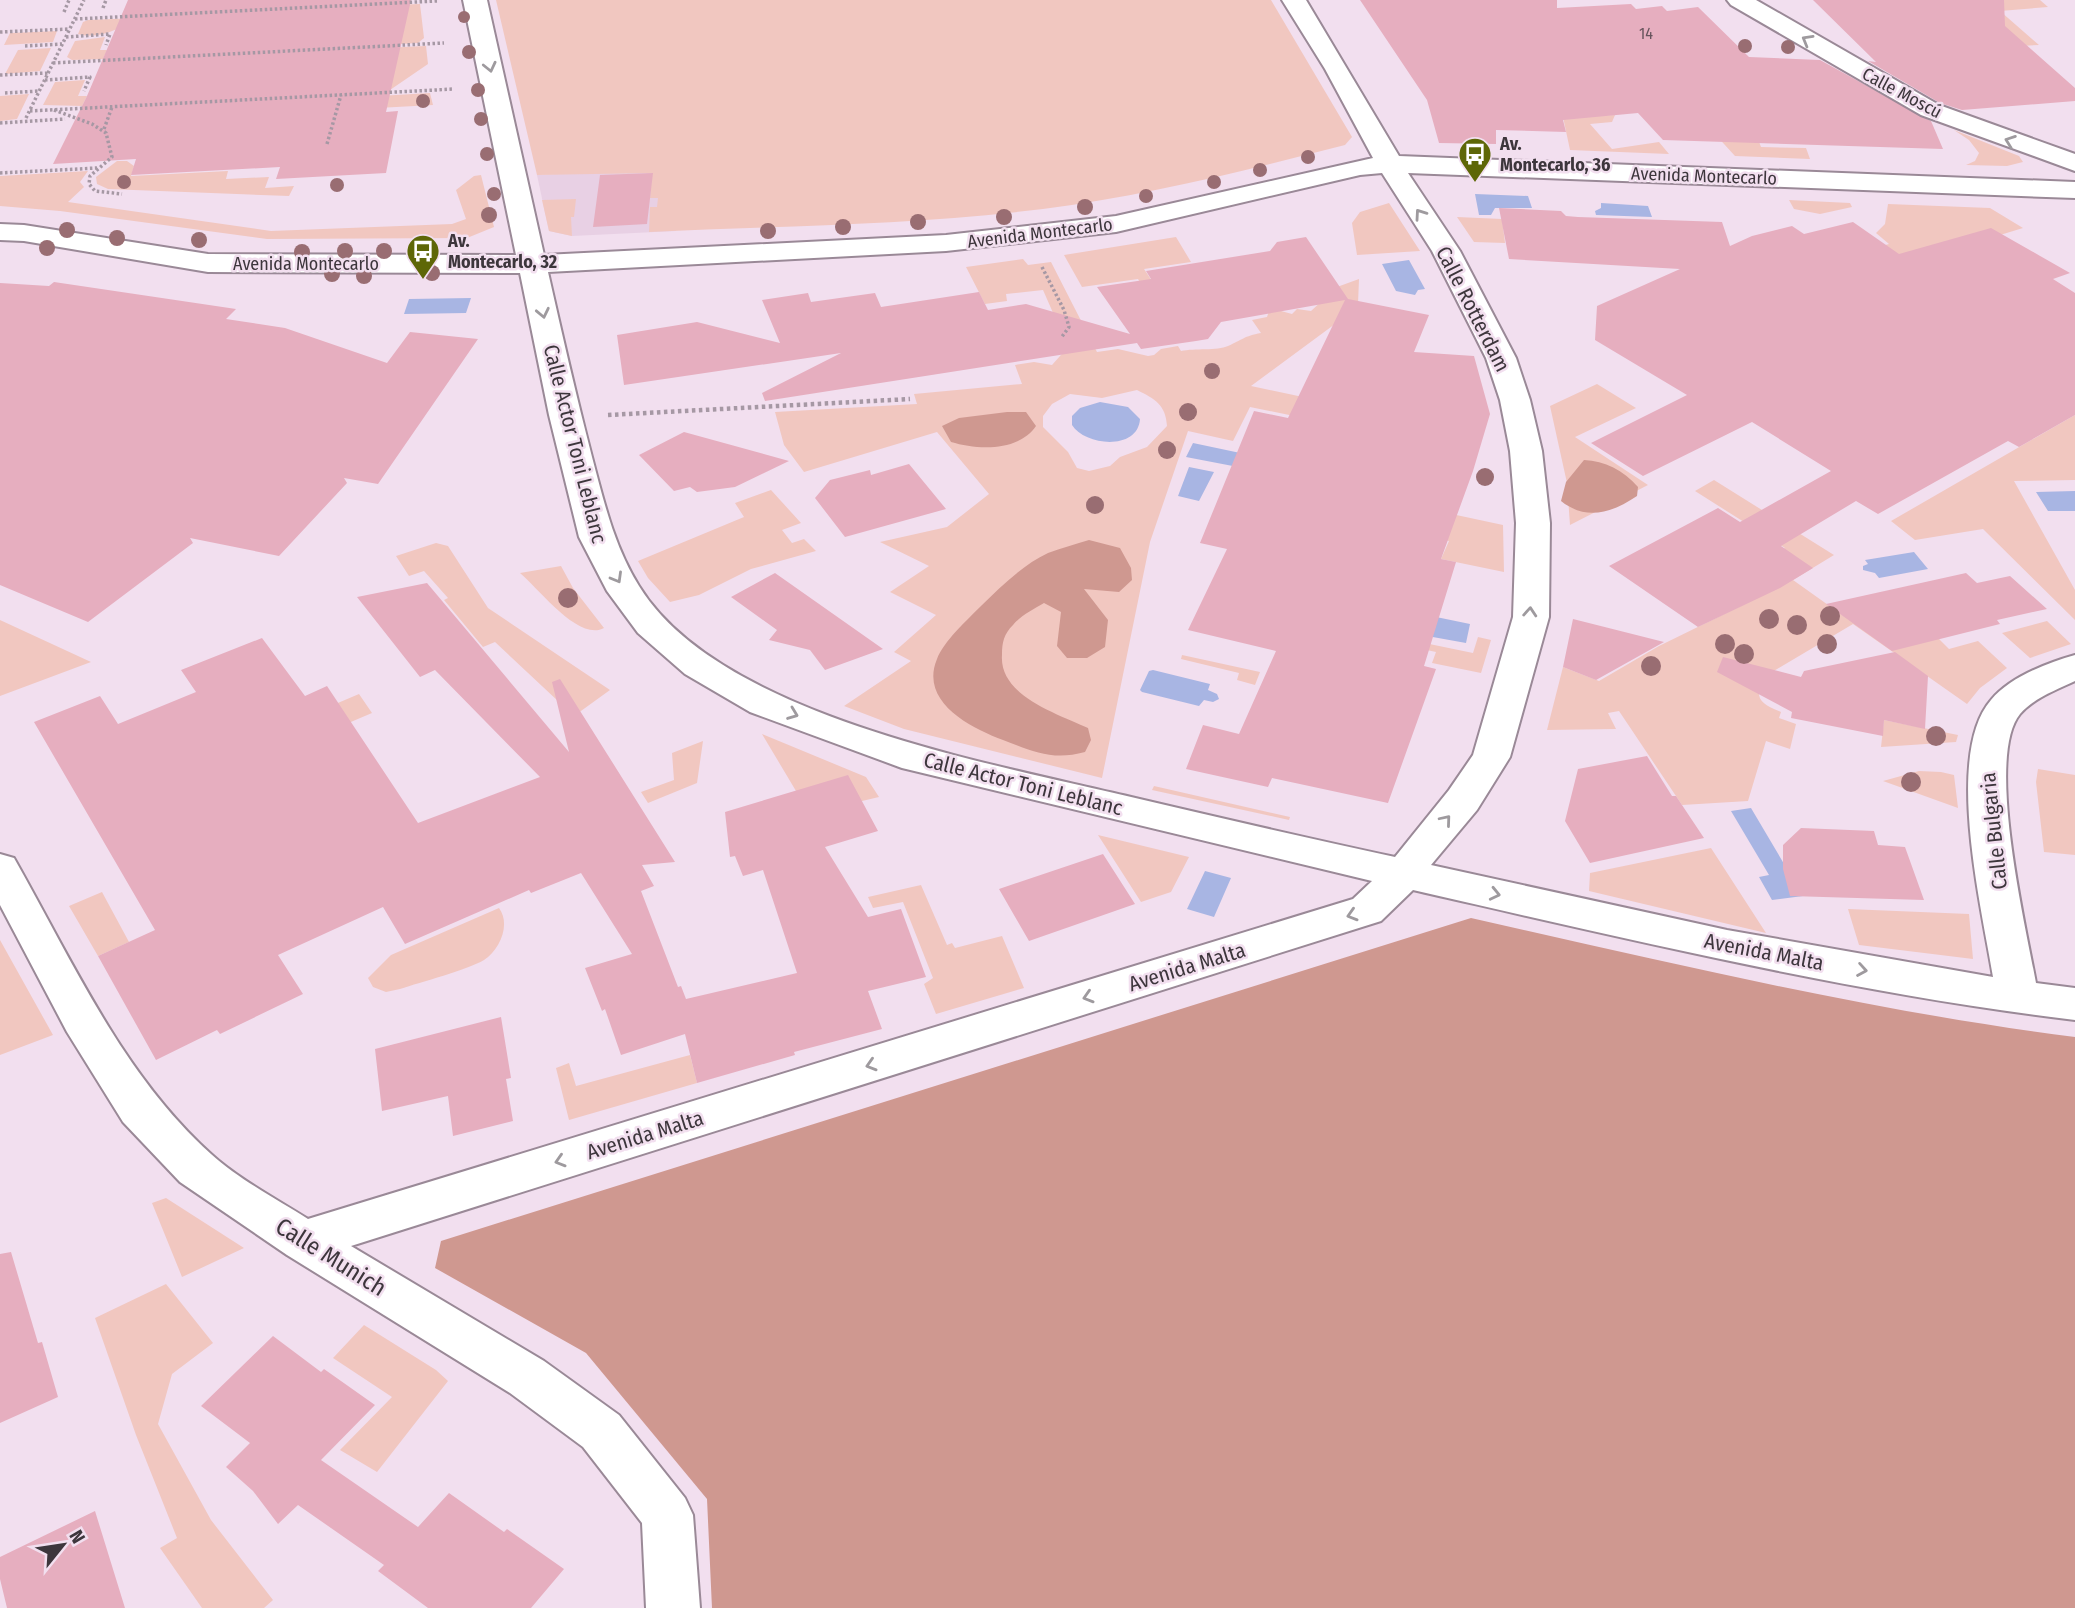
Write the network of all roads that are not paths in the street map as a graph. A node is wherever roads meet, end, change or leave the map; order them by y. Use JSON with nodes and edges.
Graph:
{"nodes":[{"id":1,"x":475,"y":0,"type":"edge"},
{"id":2,"x":1294,"y":0,"type":"edge"},
{"id":3,"x":1739,"y":0,"type":"edge"},
{"id":4,"x":2075,"y":163,"type":"edge"},
{"id":5,"x":1389,"y":164,"type":"junction"},
{"id":6,"x":2075,"y":190,"type":"edge"},
{"id":7,"x":0,"y":232,"type":"edge"},
{"id":8,"x":532,"y":264,"type":"junction"},
{"id":9,"x":2075,"y":667,"type":"edge"},
{"id":10,"x":0,"y":868,"type":"edge"},
{"id":11,"x":1405,"y":874,"type":"junction"},
{"id":12,"x":2017,"y":997,"type":"junction"},
{"id":13,"x":2075,"y":1004,"type":"edge"},
{"id":14,"x":303,"y":1241,"type":"junction"},
{"id":15,"x":673,"y":1608,"type":"edge"}],
"edges":[{"from":1,"to":8,"type":"street","name":"Calle Actor Toni Leblanc","one_way":true},
{"from":2,"to":5,"type":"street","name":"Calle Rotterdam"},
{"from":4,"to":3,"type":"street","name":"Calle Moscú","one_way":true},
{"from":5,"to":6,"type":"street","name":"Avenida Montecarlo"},
{"from":5,"to":8,"type":"street","name":"Avenida Montecarlo"},
{"from":11,"to":5,"type":"street","name":"Calle Rotterdam","one_way":true},
{"from":7,"to":8,"type":"street","name":"Avenida Montecarlo"},
{"from":8,"to":11,"type":"street","name":"Calle Actor Toni Leblanc","one_way":true},
{"from":9,"to":12,"type":"street","name":"Calle Bulgaria"},
{"from":10,"to":14,"type":"street","name":"Calle Munich"},
{"from":11,"to":12,"type":"street","name":"Avenida Malta","one_way":true},
{"from":11,"to":14,"type":"street","name":"Avenida Malta","one_way":true},
{"from":12,"to":13,"type":"street","name":"Avenida Malta"},
{"from":14,"to":15,"type":"street","name":"Calle Munich"}]}
